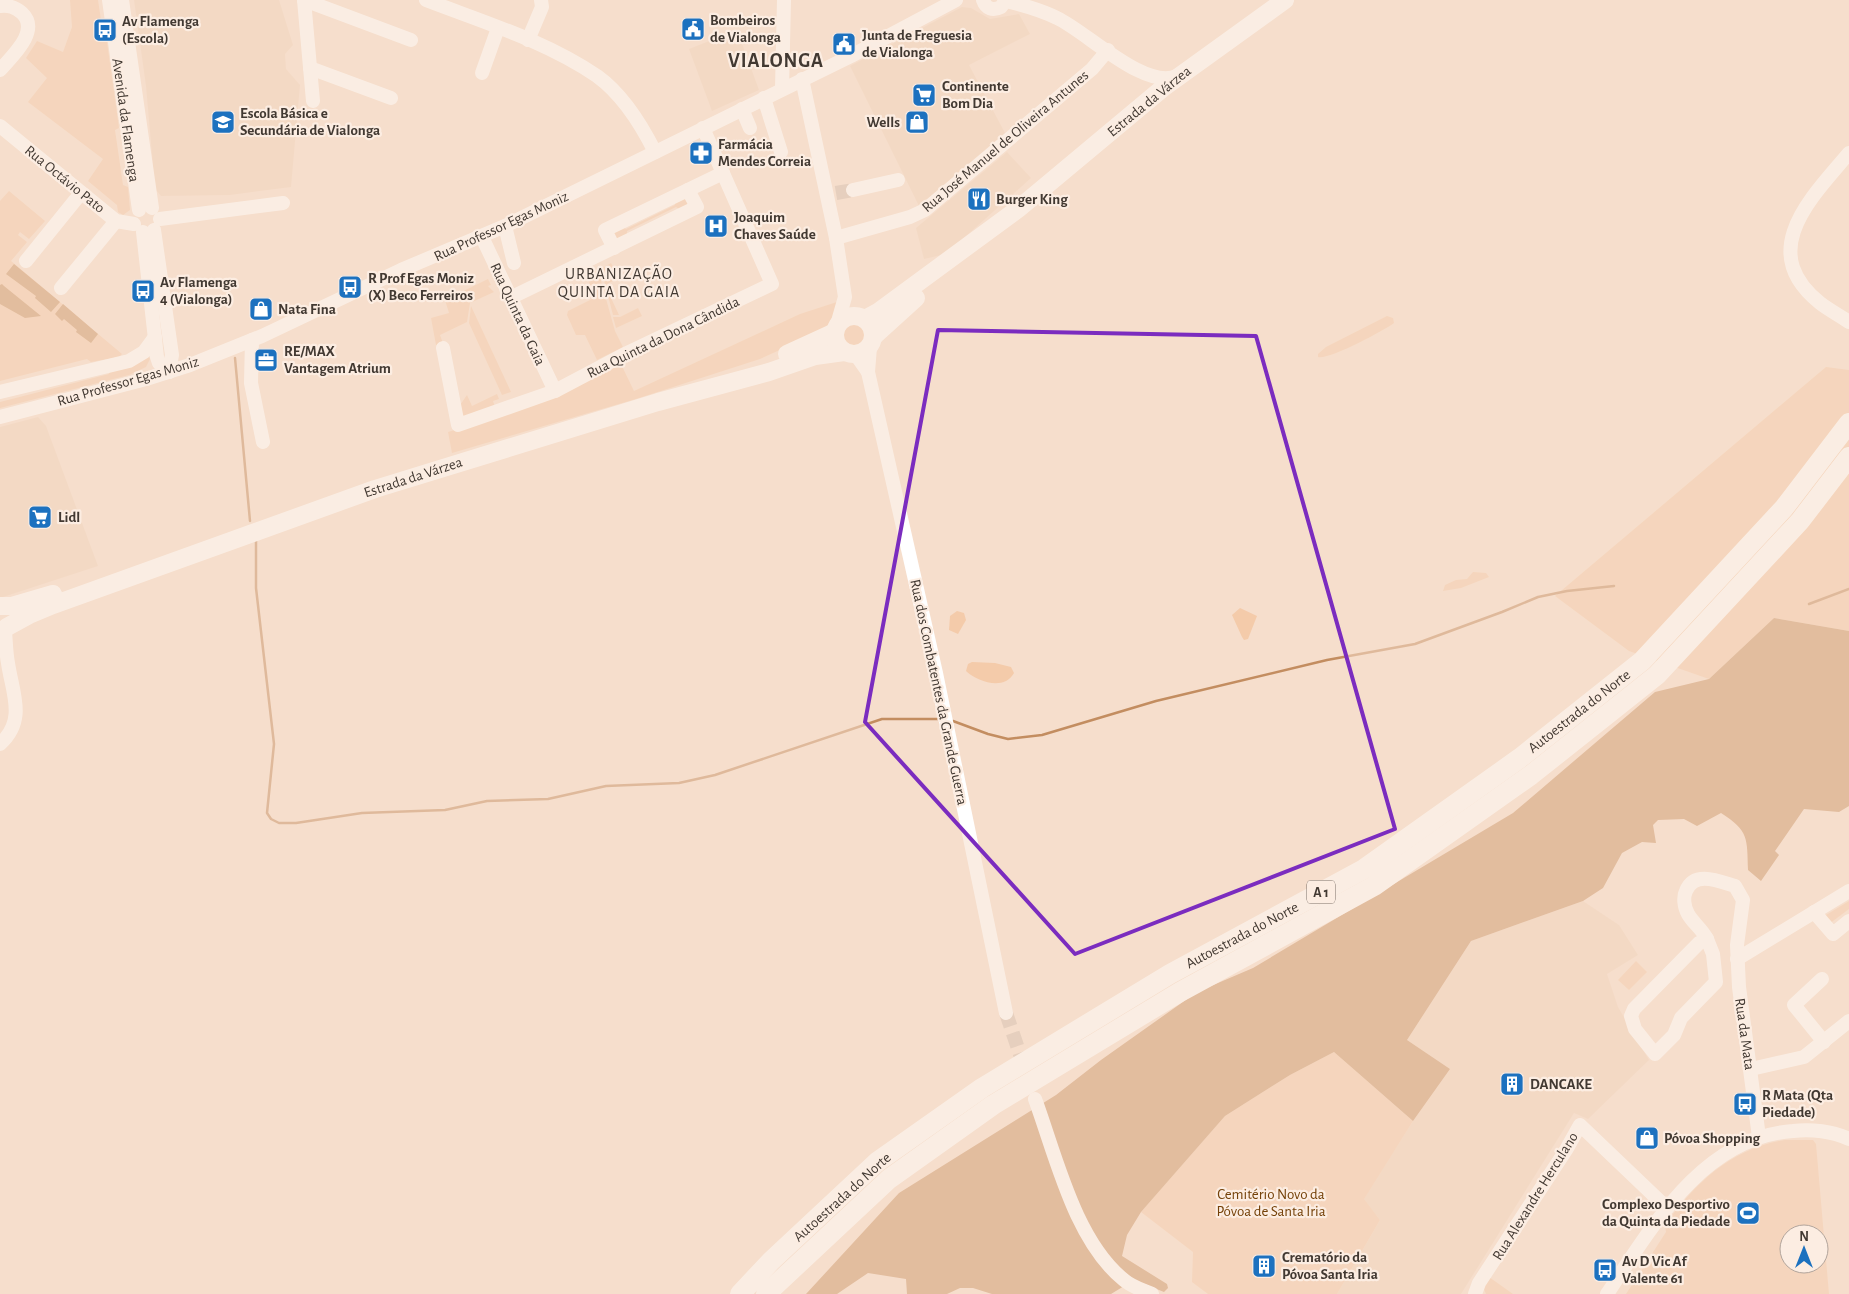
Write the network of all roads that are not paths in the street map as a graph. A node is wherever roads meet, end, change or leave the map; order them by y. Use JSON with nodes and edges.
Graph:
{"nodes":[{"id":1,"x":109,"y":0,"type":"edge"},
{"id":2,"x":122,"y":0,"type":"edge"},
{"id":3,"x":304,"y":0,"type":"edge"},
{"id":4,"x":426,"y":0,"type":"edge"},
{"id":5,"x":541,"y":0,"type":"edge"},
{"id":6,"x":784,"y":0,"type":"edge"},
{"id":7,"x":956,"y":0,"type":"edge"},
{"id":8,"x":982,"y":0,"type":"edge"},
{"id":9,"x":1006,"y":0,"type":"edge"},
{"id":10,"x":1285,"y":0,"type":"edge"},
{"id":11,"x":0,"y":6,"type":"edge"},
{"id":12,"x":498,"y":28,"type":"junction"},
{"id":13,"x":411,"y":40,"type":"dead end"},
{"id":14,"x":528,"y":40,"type":"junction"},
{"id":15,"x":1108,"y":50,"type":"junction"},
{"id":16,"x":310,"y":68,"type":"junction"},
{"id":17,"x":0,"y":70,"type":"edge"},
{"id":18,"x":482,"y":73,"type":"dead end"},
{"id":19,"x":1145,"y":75,"type":"junction"},
{"id":20,"x":1180,"y":75,"type":"junction"},
{"id":21,"x":802,"y":79,"type":"junction"},
{"id":22,"x":782,"y":89,"type":"junction"},
{"id":23,"x":391,"y":98,"type":"dead end"},
{"id":24,"x":764,"y":98,"type":"junction"},
{"id":25,"x":1148,"y":100,"type":"junction"},
{"id":26,"x":313,"y":101,"type":"dead end"},
{"id":27,"x":742,"y":109,"type":"junction"},
{"id":28,"x":703,"y":128,"type":"junction"},
{"id":29,"x":750,"y":128,"type":"dead end"},
{"id":30,"x":1,"y":129,"type":"edge"},
{"id":31,"x":655,"y":152,"type":"junction"},
{"id":32,"x":781,"y":152,"type":"dead end"},
{"id":33,"x":1849,"y":153,"type":"edge"},
{"id":34,"x":723,"y":173,"type":"junction"},
{"id":35,"x":898,"y":180,"type":"dead end"},
{"id":36,"x":688,"y":190,"type":"junction"},
{"id":37,"x":853,"y":190,"type":"tunnel mouth"},
{"id":38,"x":81,"y":193,"type":"junction"},
{"id":39,"x":283,"y":203,"type":"dead end"},
{"id":40,"x":1018,"y":209,"type":"junction"},
{"id":41,"x":116,"y":221,"type":"junction"},
{"id":42,"x":147,"y":221,"type":"junction"},
{"id":43,"x":505,"y":226,"type":"junction"},
{"id":44,"x":482,"y":237,"type":"junction"},
{"id":45,"x":836,"y":238,"type":"junction"},
{"id":46,"x":614,"y":248,"type":"junction"},
{"id":47,"x":26,"y":261,"type":"dead end"},
{"id":48,"x":514,"y":263,"type":"dead end"},
{"id":49,"x":61,"y":288,"type":"dead end"},
{"id":50,"x":845,"y":297,"type":"junction"},
{"id":51,"x":510,"y":298,"type":"junction"},
{"id":52,"x":862,"y":318,"type":"junction"},
{"id":53,"x":1849,"y":322,"type":"edge"},
{"id":54,"x":836,"y":329,"type":"junction"},
{"id":55,"x":154,"y":337,"type":"junction"},
{"id":56,"x":252,"y":340,"type":"junction"},
{"id":57,"x":443,"y":348,"type":"dead end"},
{"id":58,"x":861,"y":348,"type":"junction"},
{"id":59,"x":172,"y":355,"type":"junction"},
{"id":60,"x":157,"y":357,"type":"junction"},
{"id":61,"x":190,"y":365,"type":"junction"},
{"id":62,"x":168,"y":372,"type":"junction"},
{"id":63,"x":146,"y":379,"type":"junction"},
{"id":64,"x":555,"y":391,"type":"junction"},
{"id":65,"x":0,"y":392,"type":"edge"},
{"id":66,"x":658,"y":402,"type":"junction"},
{"id":67,"x":0,"y":418,"type":"edge"},
{"id":68,"x":1849,"y":423,"type":"edge"},
{"id":69,"x":263,"y":442,"type":"dead end"},
{"id":70,"x":1849,"y":457,"type":"edge"},
{"id":71,"x":171,"y":561,"type":"junction"},
{"id":72,"x":0,"y":606,"type":"edge"},
{"id":73,"x":4,"y":632,"type":"edge"},
{"id":74,"x":4,"y":659,"type":"edge"},
{"id":75,"x":0,"y":744,"type":"edge"},
{"id":76,"x":1849,"y":891,"type":"edge"},
{"id":77,"x":1814,"y":912,"type":"junction"},
{"id":78,"x":1849,"y":920,"type":"edge"},
{"id":79,"x":1707,"y":939,"type":"junction"},
{"id":80,"x":1737,"y":960,"type":"junction"},
{"id":81,"x":1822,"y":979,"type":"dead end"},
{"id":82,"x":1006,"y":1014,"type":"tunnel mouth"},
{"id":83,"x":1849,"y":1021,"type":"edge"},
{"id":84,"x":1824,"y":1042,"type":"junction"},
{"id":85,"x":1751,"y":1069,"type":"junction"},
{"id":86,"x":1035,"y":1099,"type":"dead end"},
{"id":87,"x":1848,"y":1136,"type":"edge"},
{"id":88,"x":1759,"y":1137,"type":"junction"},
{"id":89,"x":1667,"y":1208,"type":"junction"},
{"id":90,"x":740,"y":1294,"type":"edge"},
{"id":91,"x":766,"y":1294,"type":"edge"},
{"id":92,"x":1152,"y":1294,"type":"edge"},
{"id":93,"x":1475,"y":1294,"type":"edge"},
{"id":94,"x":1607,"y":1294,"type":"edge"}],
"edges":[{"from":1,"to":42,"type":"street","name":"Avenida da Flamenga"},
{"from":2,"to":42,"type":"street","name":"Avenida da Flamenga"},
{"from":3,"to":13,"type":"street"},
{"from":3,"to":16,"type":"street"},
{"from":4,"to":12,"type":"street"},
{"from":5,"to":14,"type":"street"},
{"from":6,"to":22,"type":"street"},
{"from":7,"to":21,"type":"street","name":"Rua Professor Egas Moniz"},
{"from":8,"to":9,"type":"street"},
{"from":9,"to":15,"type":"street"},
{"from":10,"to":20,"type":"main road","name":"Estrada da Várzea"},
{"from":11,"to":17,"type":"street"},
{"from":12,"to":14,"type":"street"},
{"from":12,"to":18,"type":"street"},
{"from":14,"to":31,"type":"street"},
{"from":15,"to":19,"type":"street"},
{"from":15,"to":45,"type":"street","name":"Rua José Manuel de Oliveira Antunes"},
{"from":16,"to":23,"type":"street"},
{"from":16,"to":26,"type":"street"},
{"from":19,"to":20,"type":"street"},
{"from":19,"to":25,"type":"street"},
{"from":20,"to":25,"type":"main road","name":"Estrada da Várzea"},
{"from":21,"to":22,"type":"street","name":"Rua Professor Egas Moniz"},
{"from":21,"to":45,"type":"street"},
{"from":22,"to":24,"type":"street","name":"Rua Professor Egas Moniz"},
{"from":24,"to":27,"type":"street","name":"Rua Professor Egas Moniz"},
{"from":24,"to":32,"type":"street"},
{"from":25,"to":40,"type":"main road","name":"Estrada da Várzea"},
{"from":27,"to":28,"type":"street","name":"Rua Professor Egas Moniz"},
{"from":27,"to":29,"type":"street"},
{"from":28,"to":31,"type":"street","name":"Rua Professor Egas Moniz"},
{"from":28,"to":34,"type":"street"},
{"from":30,"to":38,"type":"street","name":"Rua Octávio Pato"},
{"from":31,"to":43,"type":"street","name":"Rua Professor Egas Moniz"},
{"from":33,"to":53,"type":"street"},
{"from":34,"to":36,"type":"street"},
{"from":34,"to":64,"type":"street","name":"Rua Quinta da Dona Cândida"},
{"from":35,"to":37,"type":"street"},
{"from":36,"to":46,"type":"street"},
{"from":36,"to":46,"type":"street"},
{"from":38,"to":41,"type":"street","name":"Rua Octávio Pato"},
{"from":38,"to":47,"type":"street"},
{"from":39,"to":42,"type":"street","name":"Rua Octávio Pato"},
{"from":40,"to":52,"type":"main road","name":"Estrada da Várzea"},
{"from":40,"to":58,"type":"main road","name":"Estrada da Várzea"},
{"from":41,"to":42,"type":"street","name":"Rua Octávio Pato"},
{"from":41,"to":49,"type":"street"},
{"from":42,"to":55,"type":"street","name":"Avenida da Flamenga"},
{"from":42,"to":59,"type":"street","name":"Avenida da Flamenga"},
{"from":43,"to":44,"type":"street","name":"Rua Professor Egas Moniz"},
{"from":43,"to":48,"type":"street"},
{"from":44,"to":51,"type":"street","name":"Rua Quinta da Gaia"},
{"from":44,"to":56,"type":"street","name":"Rua Professor Egas Moniz"},
{"from":45,"to":50,"type":"street"},
{"from":46,"to":51,"type":"street"},
{"from":50,"to":52,"type":"street"},
{"from":50,"to":54,"type":"street"},
{"from":51,"to":64,"type":"street","name":"Rua Quinta da Gaia"},
{"from":52,"to":54,"type":"main road","name":"Estrada da Várzea"},
{"from":52,"to":58,"type":"main road"},
{"from":54,"to":58,"type":"main road"},
{"from":54,"to":66,"type":"main road","name":"Estrada da Várzea"},
{"from":55,"to":60,"type":"street","name":"Avenida da Flamenga"},
{"from":55,"to":65,"type":"street"},
{"from":56,"to":61,"type":"street","name":"Rua Professor Egas Moniz"},
{"from":56,"to":69,"type":"street"},
{"from":57,"to":64,"type":"street","name":"Rua Quinta da Dona Cândida"},
{"from":58,"to":66,"type":"main road","name":"Estrada da Várzea"},
{"from":58,"to":82,"type":"street","name":"Rua dos Combatentes da Grande Guerra"},
{"from":59,"to":61,"type":"street"},
{"from":59,"to":62,"type":"street"},
{"from":60,"to":62,"type":"street"},
{"from":60,"to":63,"type":"street"},
{"from":61,"to":62,"type":"street","name":"Rua Professor Egas Moniz"},
{"from":62,"to":63,"type":"street","name":"Rua Professor Egas Moniz"},
{"from":63,"to":67,"type":"street","name":"Rua Professor Egas Moniz"},
{"from":66,"to":71,"type":"main road","name":"Estrada da Várzea"},
{"from":68,"to":90,"type":"highway","name":"Autoestrada do Norte","number":"A 1"},
{"from":70,"to":91,"type":"highway","name":"Autoestrada do Norte","number":"A 1"},
{"from":71,"to":72,"type":"main road","name":"Estrada da Várzea"},
{"from":71,"to":73,"type":"main road","name":"Estrada da Várzea"},
{"from":72,"to":73,"type":"main road","name":"Estrada da Várzea"},
{"from":73,"to":74,"type":"street"},
{"from":74,"to":75,"type":"street"},
{"from":76,"to":77,"type":"street"},
{"from":77,"to":78,"type":"street"},
{"from":77,"to":80,"type":"street"},
{"from":79,"to":79,"type":"street","name":"Rua da Mata"},
{"from":79,"to":80,"type":"street","name":"Rua da Mata"},
{"from":80,"to":85,"type":"street","name":"Rua da Mata"},
{"from":81,"to":84,"type":"street"},
{"from":83,"to":84,"type":"street"},
{"from":84,"to":85,"type":"street"},
{"from":85,"to":88,"type":"street","name":"Rua da Mata"},
{"from":86,"to":92,"type":"street"},
{"from":87,"to":88,"type":"street"},
{"from":88,"to":89,"type":"street"},
{"from":89,"to":93,"type":"street","name":"Rua Alexandre Herculano"},
{"from":89,"to":94,"type":"street"}]}
